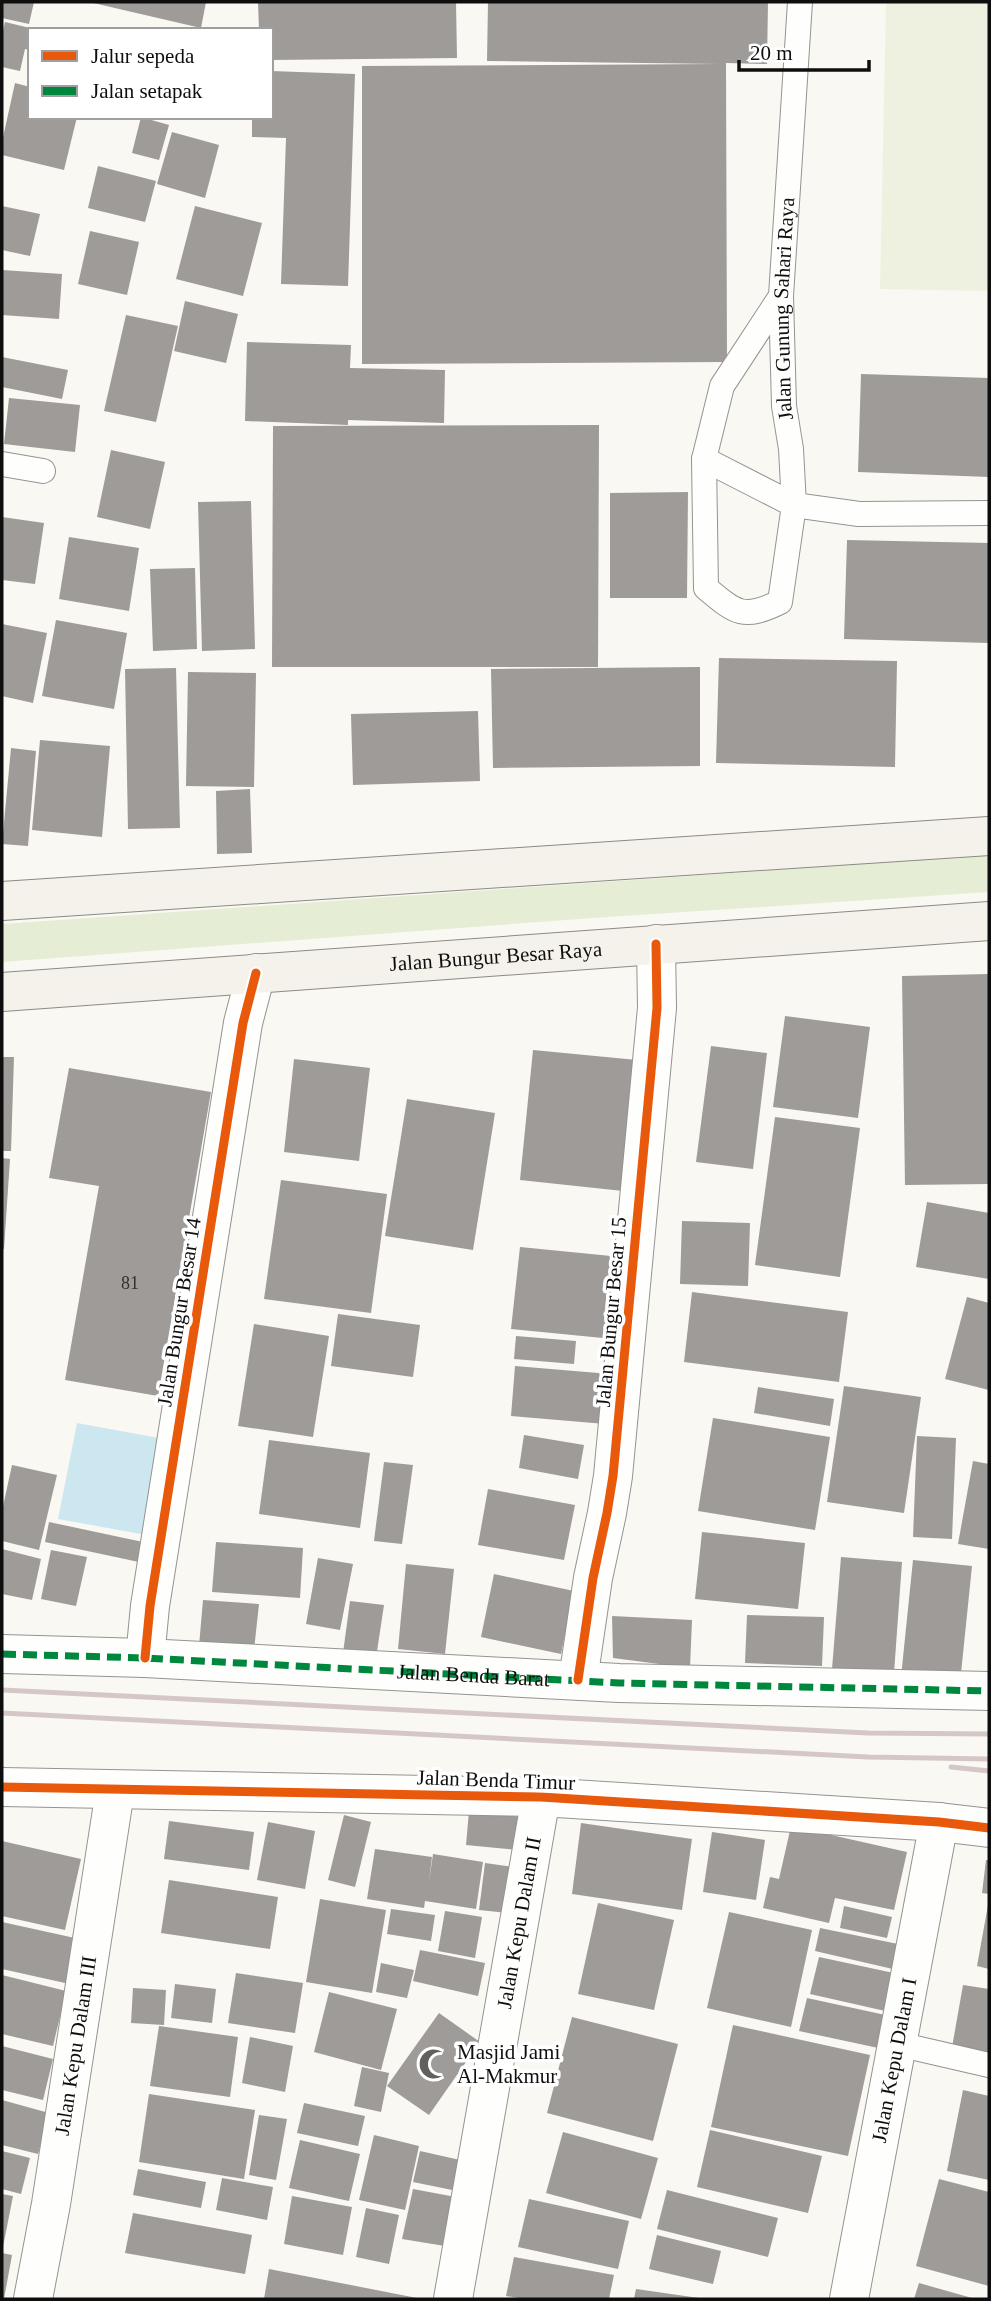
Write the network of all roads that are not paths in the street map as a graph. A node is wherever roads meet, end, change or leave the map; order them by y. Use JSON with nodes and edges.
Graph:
{"nodes":[{"id":1,"x":800,"y":2,"type":"edge"},
{"id":2,"x":781,"y":296,"type":"junction"},
{"id":3,"x":704,"y":459,"type":"junction"},
{"id":4,"x":2,"y":464,"type":"edge"},
{"id":5,"x":43,"y":471,"type":"dead end"},
{"id":6,"x":794,"y":505,"type":"junction"},
{"id":7,"x":989,"y":513,"type":"edge"},
{"id":8,"x":989,"y":836,"type":"edge"},
{"id":9,"x":2,"y":901,"type":"edge"},
{"id":10,"x":989,"y":921,"type":"edge"},
{"id":11,"x":656,"y":944,"type":"junction"},
{"id":12,"x":256,"y":974,"type":"junction"},
{"id":13,"x":2,"y":992,"type":"edge"},
{"id":14,"x":2,"y":1654,"type":"edge"},
{"id":15,"x":145,"y":1658,"type":"junction"},
{"id":16,"x":578,"y":1680,"type":"junction"},
{"id":17,"x":989,"y":1691,"type":"edge"},
{"id":18,"x":2,"y":1787,"type":"edge"},
{"id":19,"x":115,"y":1791,"type":"junction"},
{"id":20,"x":541,"y":1797,"type":"junction"},
{"id":21,"x":939,"y":1822,"type":"junction"},
{"id":22,"x":989,"y":1828,"type":"edge"},
{"id":23,"x":898,"y":2044,"type":"junction"},
{"id":24,"x":989,"y":2065,"type":"edge"},
{"id":25,"x":33,"y":2299,"type":"edge"},
{"id":26,"x":453,"y":2299,"type":"edge"},
{"id":27,"x":849,"y":2299,"type":"edge"}],
"edges":[{"from":1,"to":2,"type":"lane","name":"Jalan Gunung Sahari Raya"},
{"from":2,"to":3,"type":"lane"},
{"from":2,"to":6,"type":"lane","name":"Jalan Gunung Sahari Raya"},
{"from":3,"to":6,"type":"lane"},
{"from":3,"to":6,"type":"lane","name":"Jalan Gunung Sahari Raya"},
{"from":4,"to":5,"type":"lane"},
{"from":6,"to":7,"type":"lane"},
{"from":8,"to":9,"type":"main road"},
{"from":10,"to":11,"type":"main road","name":"Jalan Bungur Besar Raya"},
{"from":11,"to":12,"type":"main road","name":"Jalan Bungur Besar Raya"},
{"from":11,"to":16,"type":"street","name":"Jalan Bungur Besar 15"},
{"from":12,"to":13,"type":"main road","name":"Jalan Bungur Besar Raya"},
{"from":12,"to":15,"type":"street","name":"Jalan Bungur Besar 14"},
{"from":14,"to":15,"type":"street","name":"Jalan Benda Barat"},
{"from":15,"to":16,"type":"street","name":"Jalan Benda Barat"},
{"from":16,"to":17,"type":"street","name":"Jalan Benda Barat"},
{"from":18,"to":19,"type":"street","name":"Jalan Benda Timur"},
{"from":19,"to":20,"type":"street","name":"Jalan Benda Timur"},
{"from":19,"to":25,"type":"street","name":"Jalan Kepu Dalam III"},
{"from":20,"to":21,"type":"street","name":"Jalan Benda Timur"},
{"from":20,"to":26,"type":"street","name":"Jalan Kepu Dalam II"},
{"from":21,"to":22,"type":"street","name":"Jalan Benda Timur"},
{"from":21,"to":23,"type":"street","name":"Jalan Kepu Dalam I"},
{"from":23,"to":24,"type":"lane"},
{"from":23,"to":27,"type":"street","name":"Jalan Kepu Dalam I"}]}
